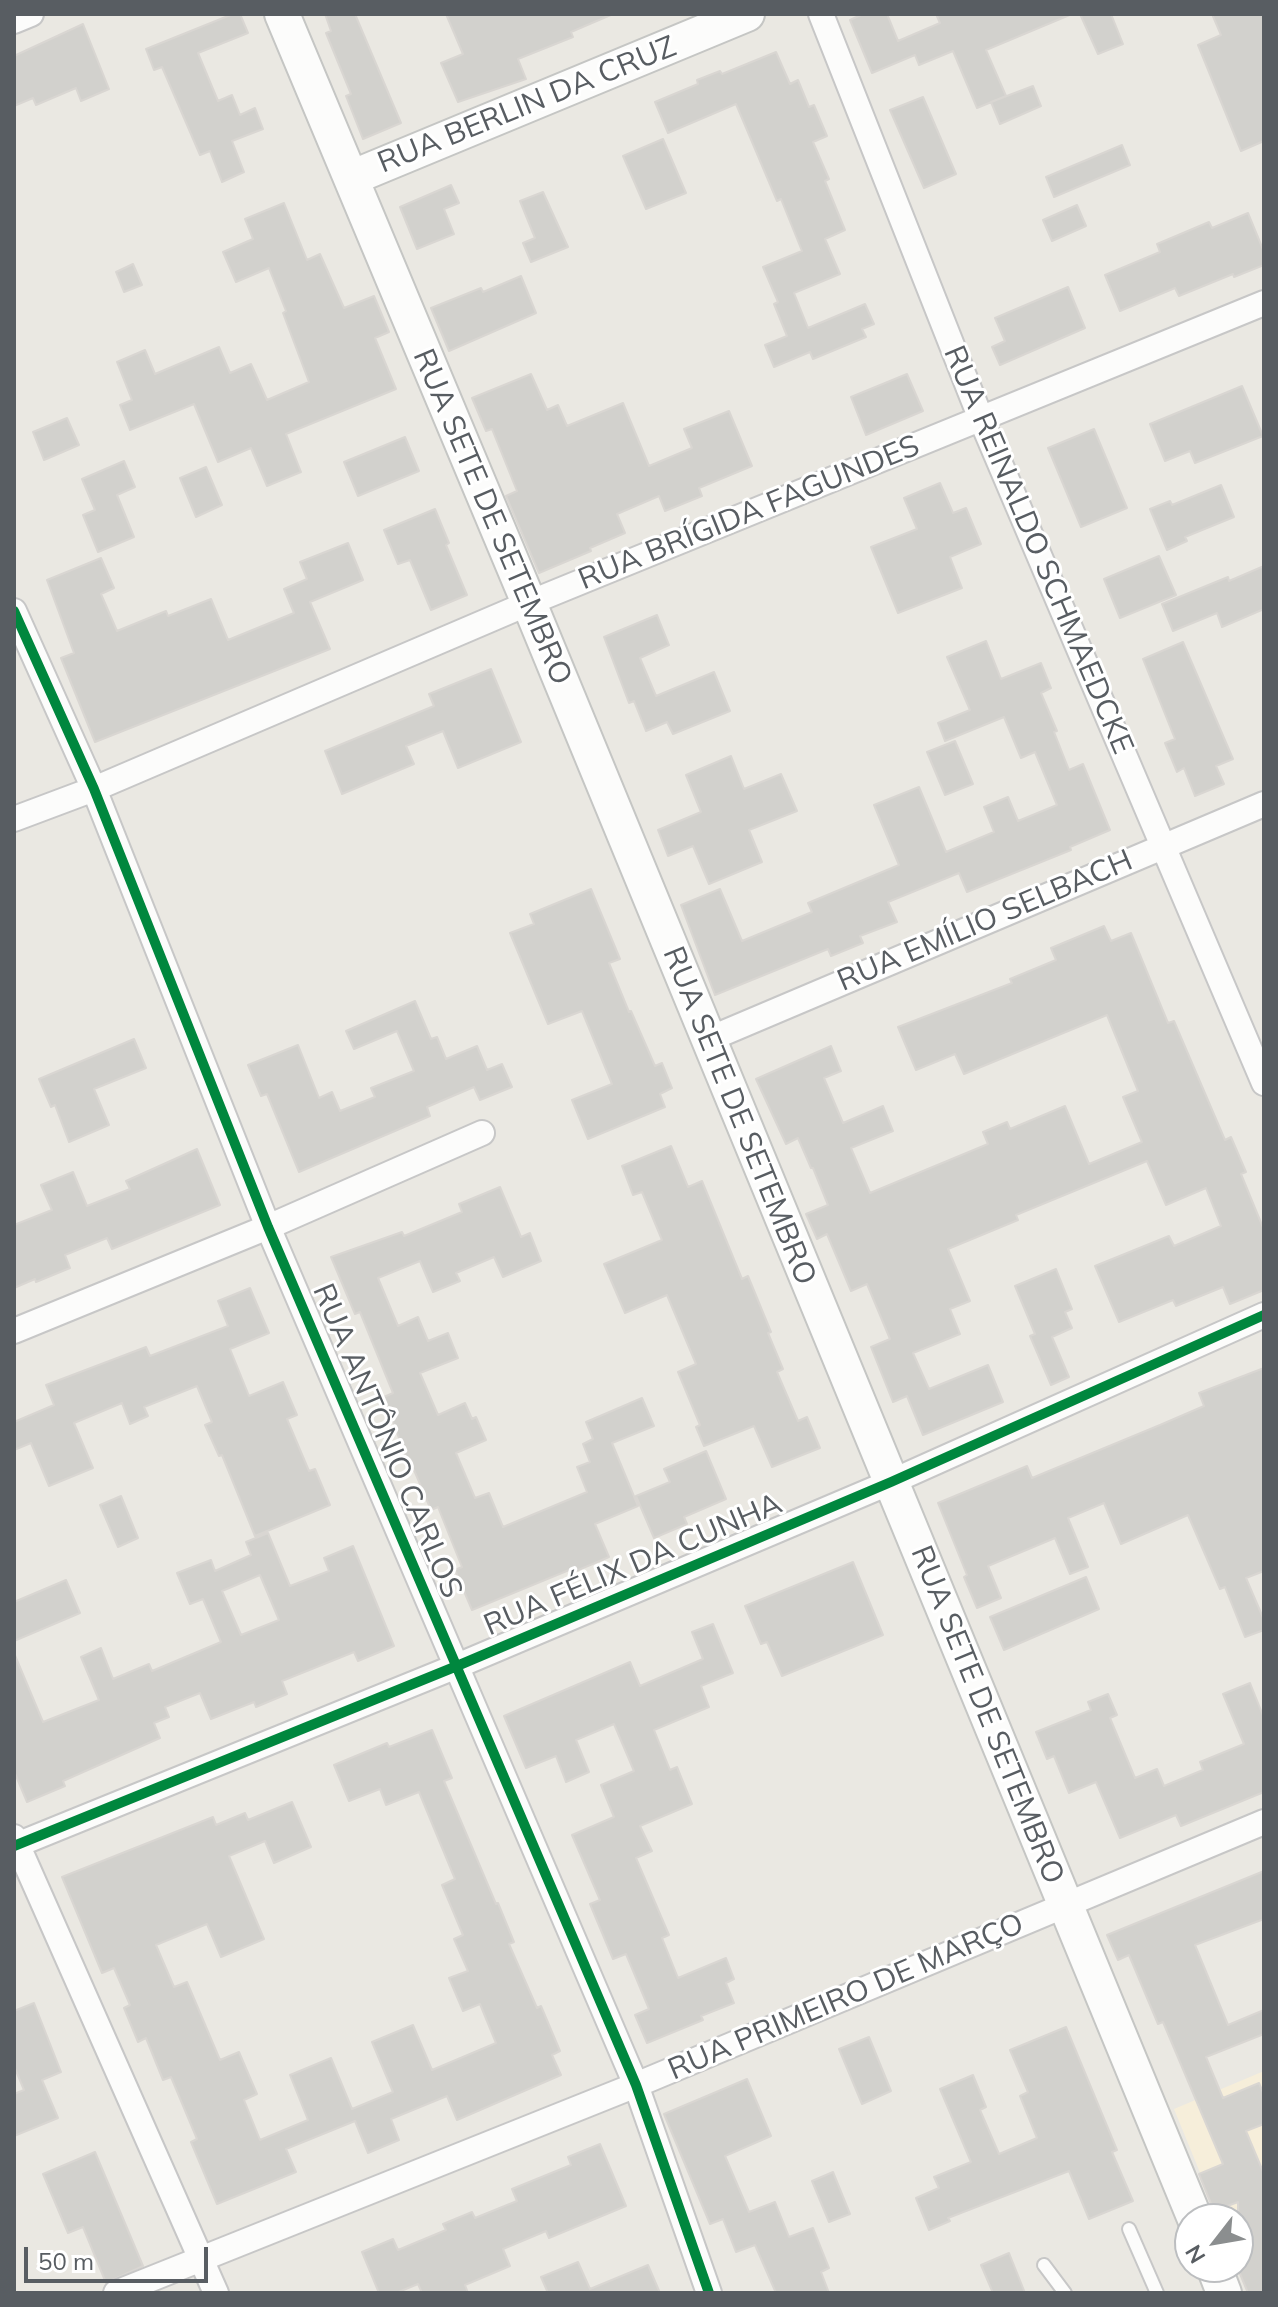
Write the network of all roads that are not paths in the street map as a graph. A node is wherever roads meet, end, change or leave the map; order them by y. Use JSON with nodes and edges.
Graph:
{"nodes":[{"id":1,"x":31,"y":14,"type":"edge"},
{"id":2,"x":282,"y":14,"type":"edge"},
{"id":3,"x":747,"y":14,"type":"edge"},
{"id":4,"x":821,"y":14,"type":"edge"},
{"id":5,"x":14,"y":21,"type":"edge"},
{"id":6,"x":351,"y":178,"type":"junction"},
{"id":7,"x":1264,"y":303,"type":"edge"},
{"id":8,"x":981,"y":419,"type":"junction"},
{"id":9,"x":529,"y":603,"type":"junction"},
{"id":10,"x":14,"y":611,"type":"edge"},
{"id":11,"x":94,"y":789,"type":"junction"},
{"id":12,"x":1264,"y":804,"type":"edge"},
{"id":13,"x":14,"y":819,"type":"edge"},
{"id":14,"x":1162,"y":846,"type":"junction"},
{"id":15,"x":707,"y":1040,"type":"junction"},
{"id":16,"x":1264,"y":1083,"type":"edge"},
{"id":17,"x":482,"y":1133,"type":"dead end"},
{"id":18,"x":268,"y":1227,"type":"junction"},
{"id":19,"x":1264,"y":1315,"type":"edge"},
{"id":20,"x":14,"y":1331,"type":"edge"},
{"id":21,"x":891,"y":1482,"type":"junction"},
{"id":22,"x":457,"y":1666,"type":"junction"},
{"id":23,"x":1264,"y":1822,"type":"edge"},
{"id":24,"x":15,"y":1842,"type":"edge"},
{"id":25,"x":1065,"y":1905,"type":"junction"},
{"id":26,"x":636,"y":2085,"type":"junction"},
{"id":27,"x":1188,"y":2203,"type":"edge"},
{"id":28,"x":1129,"y":2229,"type":"dead end"},
{"id":29,"x":201,"y":2258,"type":"junction"},
{"id":30,"x":1044,"y":2265,"type":"dead end"},
{"id":31,"x":116,"y":2293,"type":"edge"},
{"id":32,"x":216,"y":2293,"type":"edge"},
{"id":33,"x":709,"y":2293,"type":"edge"},
{"id":34,"x":1065,"y":2293,"type":"edge"},
{"id":35,"x":1157,"y":2293,"type":"edge"}],
"edges":[{"from":1,"to":5,"type":"street"},
{"from":2,"to":6,"type":"main road","name":"RUA SETE DE SETEMBRO"},
{"from":3,"to":6,"type":"main road","name":"RUA BERLIN DA CRUZ"},
{"from":4,"to":8,"type":"street","name":"RUA REINALDO SCHMAEDCKE"},
{"from":6,"to":9,"type":"main road","name":"RUA SETE DE SETEMBRO"},
{"from":7,"to":8,"type":"street","name":"RUA BRÍGIDA FAGUNDES"},
{"from":8,"to":9,"type":"street","name":"RUA BRÍGIDA FAGUNDES"},
{"from":8,"to":14,"type":"street","name":"RUA REINALDO SCHMAEDCKE"},
{"from":9,"to":11,"type":"street","name":"RUA BRÍGIDA FAGUNDES"},
{"from":9,"to":15,"type":"main road","name":"RUA SETE DE SETEMBRO"},
{"from":10,"to":11,"type":"street","name":"RUA ANTÔNIO CARLOS"},
{"from":11,"to":13,"type":"street","name":"RUA BRÍGIDA FAGUNDES"},
{"from":11,"to":18,"type":"street","name":"RUA ANTÔNIO CARLOS"},
{"from":12,"to":14,"type":"street","name":"RUA EMÍLIO SELBACH"},
{"from":14,"to":15,"type":"street","name":"RUA EMÍLIO SELBACH"},
{"from":14,"to":16,"type":"street","name":"RUA REINALDO SCHMAEDCKE"},
{"from":15,"to":21,"type":"main road","name":"RUA SETE DE SETEMBRO"},
{"from":17,"to":18,"type":"street"},
{"from":18,"to":20,"type":"street"},
{"from":18,"to":22,"type":"street","name":"RUA ANTÔNIO CARLOS"},
{"from":19,"to":21,"type":"street","name":"RUA FÉLIX DA CUNHA"},
{"from":21,"to":22,"type":"street","name":"RUA FÉLIX DA CUNHA"},
{"from":21,"to":25,"type":"main road","name":"RUA SETE DE SETEMBRO"},
{"from":22,"to":24,"type":"street","name":"RUA FÉLIX DA CUNHA"},
{"from":22,"to":26,"type":"street","name":"RUA ANTÔNIO CARLOS"},
{"from":23,"to":25,"type":"street","name":"RUA PRIMEIRO DE MARÇO"},
{"from":24,"to":29,"type":"street"},
{"from":25,"to":26,"type":"street","name":"RUA PRIMEIRO DE MARÇO"},
{"from":25,"to":27,"type":"main road","name":"RUA SETE DE SETEMBRO"},
{"from":26,"to":29,"type":"street","name":"RUA PRIMEIRO DE MARÇO"},
{"from":26,"to":33,"type":"street","name":"RUA ANTÔNIO CARLOS"},
{"from":28,"to":35,"type":"lane"},
{"from":29,"to":31,"type":"street","name":"RUA PRIMEIRO DE MARÇO"},
{"from":29,"to":32,"type":"street"},
{"from":30,"to":34,"type":"lane"}]}
